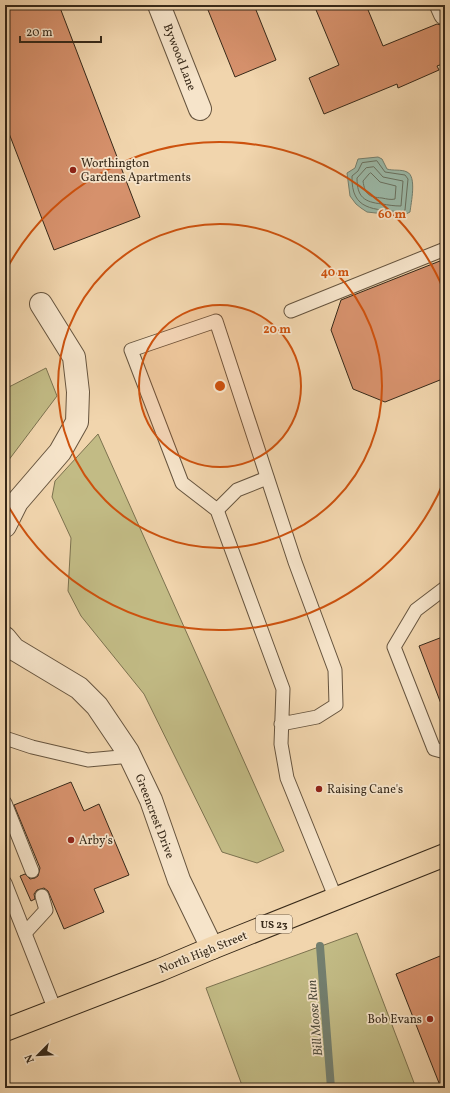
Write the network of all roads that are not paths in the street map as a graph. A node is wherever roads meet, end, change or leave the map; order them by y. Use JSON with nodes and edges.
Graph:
{"nodes":[{"id":1,"x":160,"y":5,"type":"edge"},
{"id":2,"x":441,"y":5,"type":"edge"},
{"id":3,"x":445,"y":14,"type":"edge"},
{"id":4,"x":200,"y":109,"type":"dead end"},
{"id":5,"x":445,"y":249,"type":"edge"},
{"id":6,"x":41,"y":304,"type":"dead end"},
{"id":7,"x":291,"y":311,"type":"dead end"},
{"id":8,"x":267,"y":478,"type":"junction"},
{"id":9,"x":217,"y":510,"type":"junction"},
{"id":10,"x":5,"y":526,"type":"edge"},
{"id":11,"x":445,"y":588,"type":"edge"},
{"id":12,"x":5,"y":638,"type":"edge"},
{"id":13,"x":282,"y":724,"type":"junction"},
{"id":14,"x":5,"y":738,"type":"edge"},
{"id":15,"x":5,"y":742,"type":"edge"},
{"id":16,"x":26,"y":744,"type":"junction"},
{"id":17,"x":445,"y":752,"type":"edge"},
{"id":18,"x":131,"y":756,"type":"junction"},
{"id":19,"x":5,"y":803,"type":"edge"},
{"id":20,"x":445,"y":856,"type":"edge"},
{"id":21,"x":32,"y":871,"type":"dead end"},
{"id":22,"x":5,"y":883,"type":"edge"},
{"id":23,"x":42,"y":896,"type":"dead end"},
{"id":24,"x":336,"y":899,"type":"junction"},
{"id":25,"x":25,"y":933,"type":"junction"},
{"id":26,"x":212,"y":948,"type":"junction"},
{"id":27,"x":55,"y":1010,"type":"junction"},
{"id":28,"x":5,"y":1030,"type":"edge"}],
"edges":[{"from":1,"to":4,"type":"street","name":"Bywood Lane"},
{"from":2,"to":3,"type":"street"},
{"from":5,"to":7,"type":"lane"},
{"from":6,"to":10,"type":"street"},
{"from":8,"to":9,"type":"lane"},
{"from":8,"to":9,"type":"lane"},
{"from":8,"to":13,"type":"lane"},
{"from":9,"to":13,"type":"lane"},
{"from":11,"to":17,"type":"lane"},
{"from":12,"to":18,"type":"street","name":"Greencrest Drive"},
{"from":13,"to":24,"type":"lane"},
{"from":14,"to":16,"type":"lane"},
{"from":15,"to":16,"type":"lane"},
{"from":16,"to":18,"type":"lane"},
{"from":18,"to":26,"type":"street","name":"Greencrest Drive"},
{"from":19,"to":21,"type":"lane"},
{"from":20,"to":24,"type":"main road","name":"North High Street","number":"US 23"},
{"from":22,"to":25,"type":"lane"},
{"from":23,"to":25,"type":"lane"},
{"from":24,"to":26,"type":"main road","name":"North High Street","number":"US 23"},
{"from":25,"to":27,"type":"lane"},
{"from":26,"to":27,"type":"main road","name":"North High Street","number":"US 23"},
{"from":27,"to":28,"type":"main road","name":"North High Street","number":"US 23"}]}
